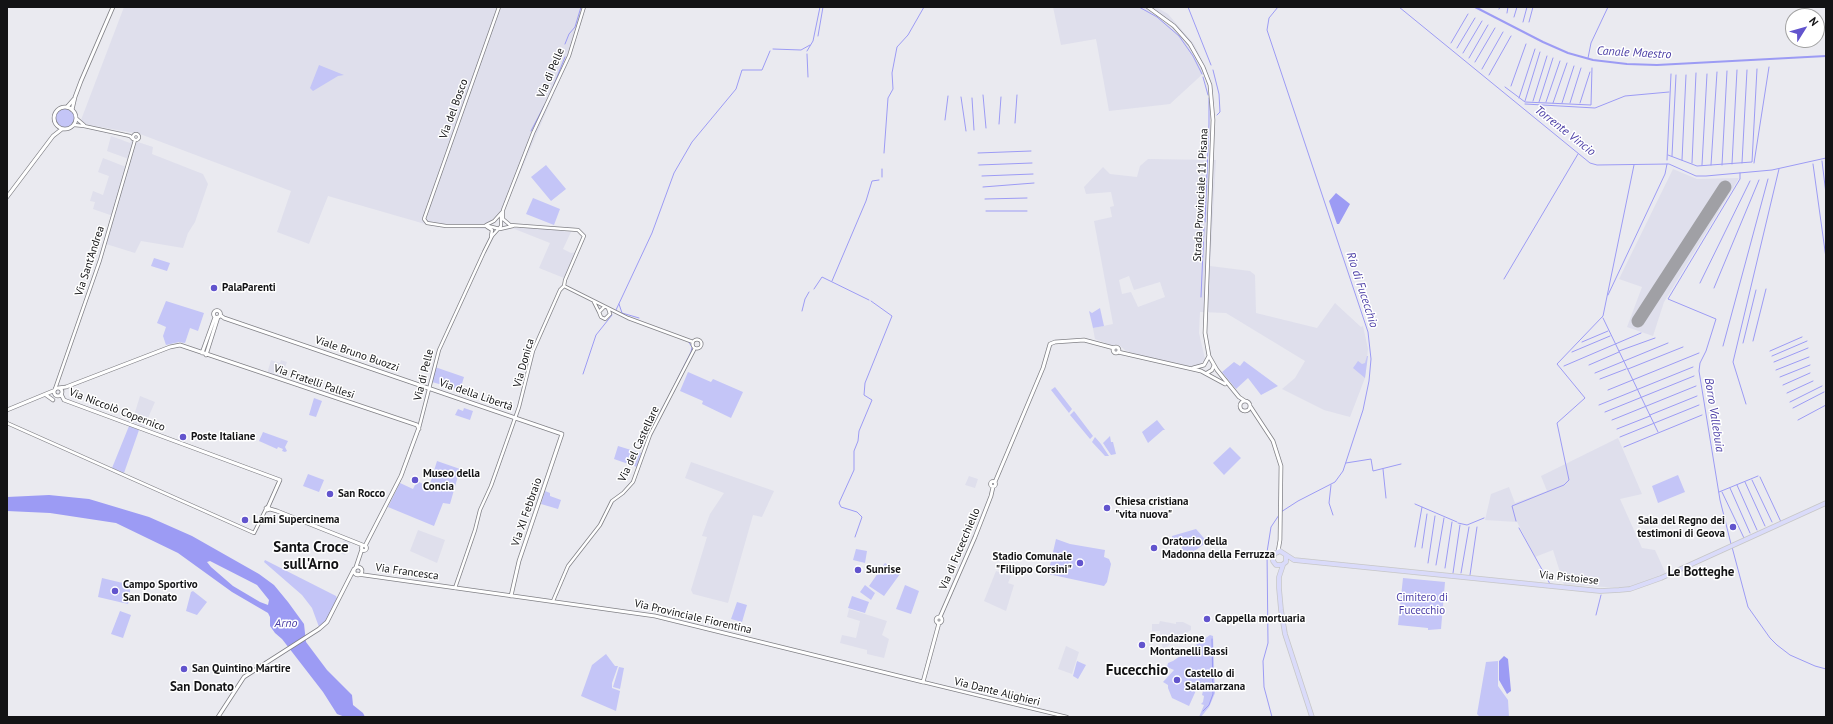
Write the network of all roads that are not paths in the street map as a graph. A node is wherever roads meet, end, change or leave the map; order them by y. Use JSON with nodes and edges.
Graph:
{"nodes":[{"id":1,"x":113,"y":7,"type":"edge"},
{"id":2,"x":499,"y":7,"type":"edge"},
{"id":3,"x":584,"y":7,"type":"edge"},
{"id":4,"x":1148,"y":7,"type":"edge"},
{"id":5,"x":74,"y":97,"type":"junction"},
{"id":6,"x":67,"y":107,"type":"junction"},
{"id":7,"x":72,"y":110,"type":"junction"},
{"id":8,"x":76,"y":119,"type":"junction"},
{"id":9,"x":56,"y":125,"type":"junction"},
{"id":10,"x":74,"y":125,"type":"junction"},
{"id":11,"x":84,"y":126,"type":"junction"},
{"id":12,"x":62,"y":129,"type":"junction"},
{"id":13,"x":134,"y":135,"type":"junction"},
{"id":14,"x":53,"y":136,"type":"junction"},
{"id":15,"x":130,"y":136,"type":"junction"},
{"id":16,"x":135,"y":141,"type":"junction"},
{"id":17,"x":7,"y":197,"type":"edge"},
{"id":18,"x":503,"y":210,"type":"junction"},
{"id":19,"x":480,"y":226,"type":"junction"},
{"id":20,"x":518,"y":226,"type":"junction"},
{"id":21,"x":500,"y":229,"type":"junction"},
{"id":22,"x":490,"y":240,"type":"junction"},
{"id":23,"x":564,"y":286,"type":"junction"},
{"id":24,"x":594,"y":302,"type":"junction"},
{"id":25,"x":604,"y":307,"type":"junction"},
{"id":26,"x":608,"y":308,"type":"junction"},
{"id":27,"x":599,"y":312,"type":"junction"},
{"id":28,"x":617,"y":312,"type":"junction"},
{"id":29,"x":610,"y":314,"type":"junction"},
{"id":30,"x":693,"y":342,"type":"junction"},
{"id":31,"x":695,"y":348,"type":"junction"},
{"id":32,"x":204,"y":354,"type":"junction"},
{"id":33,"x":1209,"y":356,"type":"junction"},
{"id":34,"x":1204,"y":365,"type":"junction"},
{"id":35,"x":1214,"y":365,"type":"junction"},
{"id":36,"x":1192,"y":368,"type":"junction"},
{"id":37,"x":1207,"y":373,"type":"junction"},
{"id":38,"x":66,"y":387,"type":"junction"},
{"id":39,"x":430,"y":389,"type":"junction"},
{"id":40,"x":1231,"y":389,"type":"junction"},
{"id":41,"x":53,"y":392,"type":"junction"},
{"id":42,"x":61,"y":393,"type":"junction"},
{"id":43,"x":1239,"y":397,"type":"junction"},
{"id":44,"x":53,"y":400,"type":"dead end"},
{"id":45,"x":1245,"y":401,"type":"junction"},
{"id":46,"x":1241,"y":404,"type":"junction"},
{"id":47,"x":1250,"y":406,"type":"junction"},
{"id":48,"x":7,"y":410,"type":"edge"},
{"id":49,"x":1247,"y":410,"type":"junction"},
{"id":50,"x":1254,"y":414,"type":"junction"},
{"id":51,"x":516,"y":418,"type":"junction"},
{"id":52,"x":7,"y":423,"type":"edge"},
{"id":53,"x":418,"y":429,"type":"junction"},
{"id":54,"x":562,"y":434,"type":"joint"},
{"id":55,"x":1826,"y":503,"type":"edge"},
{"id":56,"x":268,"y":508,"type":"junction"},
{"id":57,"x":365,"y":546,"type":"junction"},
{"id":58,"x":364,"y":550,"type":"junction"},
{"id":59,"x":1280,"y":552,"type":"junction"},
{"id":60,"x":1286,"y":556,"type":"junction"},
{"id":61,"x":1293,"y":560,"type":"junction"},
{"id":62,"x":1275,"y":564,"type":"junction"},
{"id":63,"x":1284,"y":564,"type":"junction"},
{"id":64,"x":355,"y":568,"type":"junction"},
{"id":65,"x":361,"y":568,"type":"junction"},
{"id":66,"x":351,"y":574,"type":"junction"},
{"id":67,"x":357,"y":574,"type":"junction"},
{"id":68,"x":1280,"y":577,"type":"junction"},
{"id":69,"x":455,"y":588,"type":"junction"},
{"id":70,"x":511,"y":596,"type":"junction"},
{"id":71,"x":553,"y":601,"type":"junction"},
{"id":72,"x":923,"y":682,"type":"junction"},
{"id":73,"x":218,"y":717,"type":"edge"},
{"id":74,"x":1066,"y":717,"type":"edge"},
{"id":75,"x":1312,"y":717,"type":"edge"}],
"edges":[{"from":1,"to":5,"type":"main road"},
{"from":2,"to":19,"type":"street","name":"Via del Bosco"},
{"from":3,"to":18,"type":"street","name":"Via di Pelle"},
{"from":4,"to":33,"type":"main road","name":"Strada Provinciale 11 Pisana"},
{"from":5,"to":6,"type":"main road"},
{"from":5,"to":7,"type":"main road"},
{"from":6,"to":7,"type":"main road"},
{"from":6,"to":9,"type":"main road"},
{"from":7,"to":8,"type":"main road"},
{"from":8,"to":10,"type":"main road"},
{"from":8,"to":11,"type":"street"},
{"from":9,"to":12,"type":"main road"},
{"from":9,"to":14,"type":"main road"},
{"from":10,"to":11,"type":"street"},
{"from":10,"to":12,"type":"main road"},
{"from":11,"to":15,"type":"street"},
{"from":12,"to":14,"type":"main road"},
{"from":13,"to":15,"type":"street"},
{"from":13,"to":16,"type":"street","name":"Via Sant'Andrea"},
{"from":13,"to":16,"type":"street"},
{"from":14,"to":17,"type":"main road"},
{"from":15,"to":16,"type":"street"},
{"from":16,"to":41,"type":"street","name":"Via Sant'Andrea"},
{"from":18,"to":19,"type":"street","name":"Via di Pelle"},
{"from":18,"to":20,"type":"street"},
{"from":18,"to":21,"type":"street","name":"Via di Pelle"},
{"from":19,"to":21,"type":"street"},
{"from":19,"to":22,"type":"street"},
{"from":20,"to":21,"type":"street"},
{"from":20,"to":23,"type":"street","name":"Via Donica"},
{"from":21,"to":22,"type":"street","name":"Via di Pelle"},
{"from":22,"to":39,"type":"street","name":"Via di Pelle"},
{"from":23,"to":24,"type":"street"},
{"from":23,"to":51,"type":"street","name":"Via Donica"},
{"from":24,"to":25,"type":"street"},
{"from":24,"to":27,"type":"street"},
{"from":25,"to":26,"type":"street"},
{"from":25,"to":27,"type":"street"},
{"from":26,"to":28,"type":"street"},
{"from":26,"to":29,"type":"street"},
{"from":27,"to":29,"type":"street"},
{"from":28,"to":29,"type":"street"},
{"from":28,"to":30,"type":"street"},
{"from":30,"to":31,"type":"street"},
{"from":30,"to":31,"type":"street"},
{"from":31,"to":71,"type":"street","name":"Via del Castellare"},
{"from":32,"to":38,"type":"main road","name":"Via Fratelli Pallesi"},
{"from":32,"to":39,"type":"main road","name":"Viale Bruno Buozzi"},
{"from":32,"to":53,"type":"main road","name":"Via Fratelli Pallesi"},
{"from":33,"to":34,"type":"main road"},
{"from":33,"to":35,"type":"main road","name":"Strada Provinciale 11 Pisana"},
{"from":34,"to":35,"type":"main road"},
{"from":34,"to":36,"type":"main road"},
{"from":35,"to":37,"type":"main road"},
{"from":35,"to":40,"type":"main road","name":"Strada Provinciale 11 Pisana"},
{"from":36,"to":37,"type":"main road"},
{"from":36,"to":72,"type":"main road","name":"Via di Fucecchiello"},
{"from":37,"to":40,"type":"main road"},
{"from":38,"to":41,"type":"main road","name":"Via Fratelli Pallesi"},
{"from":38,"to":42,"type":"main road"},
{"from":39,"to":51,"type":"main road","name":"Via della Libertà"},
{"from":39,"to":53,"type":"street","name":"Via di Pelle"},
{"from":40,"to":43,"type":"main road","name":"Strada Provinciale 11 Pisana"},
{"from":41,"to":42,"type":"main road","name":"Via Niccolò Copernico"},
{"from":41,"to":42,"type":"main road"},
{"from":41,"to":44,"type":"main road"},
{"from":41,"to":48,"type":"main road"},
{"from":42,"to":56,"type":"main road","name":"Via Niccolò Copernico"},
{"from":43,"to":45,"type":"main road","name":"Strada Provinciale 11 Pisana"},
{"from":43,"to":46,"type":"main road","name":"Strada Provinciale 11 Pisana"},
{"from":45,"to":46,"type":"main road"},
{"from":45,"to":47,"type":"main road","name":"Strada Provinciale 11 Pisana"},
{"from":46,"to":49,"type":"main road","name":"Strada Provinciale 11 Pisana"},
{"from":47,"to":49,"type":"main road"},
{"from":47,"to":50,"type":"main road","name":"Strada Provinciale 11 Pisana"},
{"from":49,"to":50,"type":"main road","name":"Strada Provinciale 11 Pisana"},
{"from":50,"to":59,"type":"main road","name":"Strada Provinciale 11 Pisana"},
{"from":51,"to":54,"type":"main road","name":"Via della Libertà"},
{"from":51,"to":69,"type":"street","name":"Via Donica"},
{"from":52,"to":56,"type":"street"},
{"from":53,"to":57,"type":"main road","name":"Via di Pelle"},
{"from":54,"to":70,"type":"main road","name":"Via XI Febbraio"},
{"from":55,"to":61,"type":"main road","name":"Via Pistoiese"},
{"from":56,"to":57,"type":"main road"},
{"from":57,"to":58,"type":"main road"},
{"from":58,"to":64,"type":"main road"},
{"from":58,"to":65,"type":"main road"},
{"from":59,"to":60,"type":"main road"},
{"from":59,"to":62,"type":"main road"},
{"from":60,"to":61,"type":"main road","name":"Via Pistoiese"},
{"from":60,"to":63,"type":"main road"},
{"from":61,"to":63,"type":"main road","name":"Via Pistoiese"},
{"from":62,"to":63,"type":"main road"},
{"from":62,"to":68,"type":"main road"},
{"from":63,"to":68,"type":"main road"},
{"from":64,"to":65,"type":"main road"},
{"from":64,"to":66,"type":"main road"},
{"from":64,"to":67,"type":"main road"},
{"from":65,"to":67,"type":"main road"},
{"from":66,"to":67,"type":"main road","name":"Via Francesca"},
{"from":66,"to":73,"type":"main road"},
{"from":67,"to":69,"type":"main road","name":"Via Francesca"},
{"from":68,"to":75,"type":"main road"},
{"from":69,"to":70,"type":"main road","name":"Via Provinciale Fiorentina"},
{"from":70,"to":71,"type":"main road","name":"Via Provinciale Fiorentina"},
{"from":71,"to":72,"type":"main road","name":"Via Provinciale Fiorentina"},
{"from":72,"to":74,"type":"street","name":"Via Dante Alighieri"}]}
